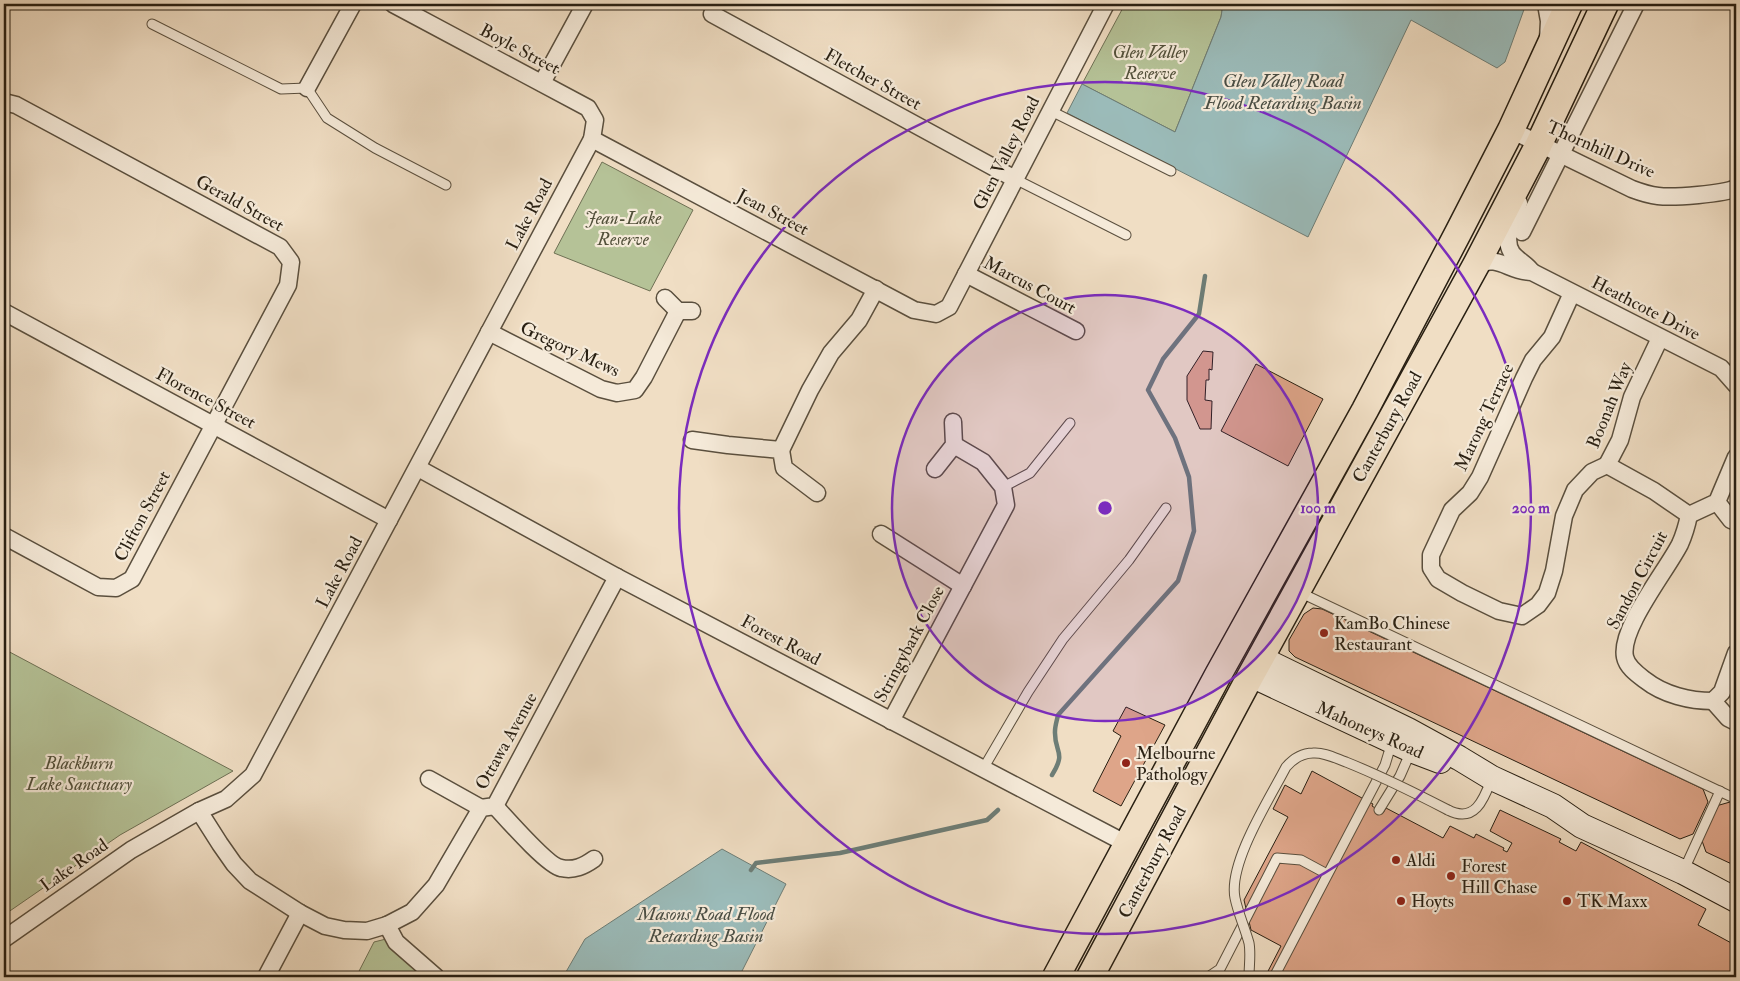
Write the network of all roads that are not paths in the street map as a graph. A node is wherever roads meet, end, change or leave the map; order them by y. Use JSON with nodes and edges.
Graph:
{"nodes":[{"id":1,"x":353,"y":4,"type":"edge"},
{"id":2,"x":393,"y":4,"type":"edge"},
{"id":3,"x":584,"y":4,"type":"edge"},
{"id":4,"x":1106,"y":4,"type":"edge"},
{"id":5,"x":1546,"y":4,"type":"edge"},
{"id":6,"x":1569,"y":4,"type":"edge"},
{"id":7,"x":1605,"y":4,"type":"edge"},
{"id":8,"x":1636,"y":4,"type":"edge"},
{"id":9,"x":712,"y":14,"type":"dead end"},
{"id":10,"x":152,"y":24,"type":"dead end"},
{"id":11,"x":1546,"y":54,"type":"junction"},
{"id":12,"x":542,"y":83,"type":"junction"},
{"id":13,"x":308,"y":88,"type":"junction"},
{"id":14,"x":4,"y":102,"type":"edge"},
{"id":15,"x":1050,"y":111,"type":"junction"},
{"id":16,"x":595,"y":120,"type":"joint"},
{"id":17,"x":1511,"y":130,"type":"junction"},
{"id":18,"x":592,"y":139,"type":"junction"},
{"id":19,"x":1542,"y":154,"type":"junction"},
{"id":20,"x":1171,"y":171,"type":"dead end"},
{"id":21,"x":1015,"y":179,"type":"junction"},
{"id":22,"x":446,"y":185,"type":"dead end"},
{"id":23,"x":1736,"y":188,"type":"edge"},
{"id":24,"x":1522,"y":232,"type":"dead end"},
{"id":25,"x":1126,"y":235,"type":"dead end"},
{"id":26,"x":1476,"y":265,"type":"junction"},
{"id":27,"x":1532,"y":272,"type":"junction"},
{"id":28,"x":966,"y":274,"type":"junction"},
{"id":29,"x":876,"y":289,"type":"junction"},
{"id":30,"x":1572,"y":293,"type":"junction"},
{"id":31,"x":665,"y":298,"type":"dead end"},
{"id":32,"x":4,"y":312,"type":"edge"},
{"id":33,"x":936,"y":314,"type":"joint"},
{"id":34,"x":1076,"y":331,"type":"dead end"},
{"id":35,"x":488,"y":332,"type":"junction"},
{"id":36,"x":1660,"y":338,"type":"junction"},
{"id":37,"x":1736,"y":385,"type":"edge"},
{"id":38,"x":953,"y":422,"type":"dead end"},
{"id":39,"x":1070,"y":423,"type":"dead end"},
{"id":40,"x":213,"y":425,"type":"junction"},
{"id":41,"x":692,"y":440,"type":"dead end"},
{"id":42,"x":954,"y":445,"type":"junction"},
{"id":43,"x":781,"y":450,"type":"junction"},
{"id":44,"x":1736,"y":457,"type":"edge"},
{"id":45,"x":1607,"y":465,"type":"junction"},
{"id":46,"x":418,"y":468,"type":"junction"},
{"id":47,"x":935,"y":469,"type":"dead end"},
{"id":48,"x":1003,"y":487,"type":"junction"},
{"id":49,"x":817,"y":493,"type":"dead end"},
{"id":50,"x":1716,"y":502,"type":"junction"},
{"id":51,"x":1166,"y":508,"type":"dead end"},
{"id":52,"x":1689,"y":515,"type":"junction"},
{"id":53,"x":389,"y":520,"type":"junction"},
{"id":54,"x":1736,"y":522,"type":"edge"},
{"id":55,"x":881,"y":534,"type":"dead end"},
{"id":56,"x":4,"y":536,"type":"edge"},
{"id":57,"x":617,"y":577,"type":"junction"},
{"id":58,"x":963,"y":586,"type":"junction"},
{"id":59,"x":1297,"y":591,"type":"junction"},
{"id":60,"x":1231,"y":651,"type":"junction"},
{"id":61,"x":1736,"y":653,"type":"edge"},
{"id":62,"x":1256,"y":667,"type":"junction"},
{"id":63,"x":1713,"y":701,"type":"junction"},
{"id":64,"x":891,"y":721,"type":"junction"},
{"id":65,"x":1736,"y":722,"type":"edge"},
{"id":66,"x":1401,"y":736,"type":"junction"},
{"id":67,"x":983,"y":769,"type":"junction"},
{"id":68,"x":1492,"y":778,"type":"junction"},
{"id":69,"x":429,"y":779,"type":"dead end"},
{"id":70,"x":1720,"y":791,"type":"junction"},
{"id":71,"x":1736,"y":799,"type":"edge"},
{"id":72,"x":488,"y":807,"type":"junction"},
{"id":73,"x":199,"y":810,"type":"junction"},
{"id":74,"x":1379,"y":810,"type":"dead end"},
{"id":75,"x":1127,"y":844,"type":"junction"},
{"id":76,"x":594,"y":859,"type":"dead end"},
{"id":77,"x":1685,"y":866,"type":"junction"},
{"id":78,"x":1327,"y":874,"type":"junction"},
{"id":79,"x":1736,"y":884,"type":"edge"},
{"id":80,"x":1736,"y":900,"type":"edge"},
{"id":81,"x":300,"y":914,"type":"junction"},
{"id":82,"x":387,"y":925,"type":"junction"},
{"id":83,"x":4,"y":939,"type":"edge"},
{"id":84,"x":1213,"y":976,"type":"edge"},
{"id":85,"x":266,"y":977,"type":"edge"},
{"id":86,"x":436,"y":977,"type":"edge"},
{"id":87,"x":1056,"y":977,"type":"edge"},
{"id":88,"x":1090,"y":977,"type":"edge"},
{"id":89,"x":1249,"y":977,"type":"edge"},
{"id":90,"x":1274,"y":977,"type":"edge"}],
"edges":[{"from":1,"to":13,"type":"street"},
{"from":2,"to":12,"type":"street","name":"Boyle Street"},
{"from":3,"to":12,"type":"street"},
{"from":4,"to":15,"type":"street","name":"Glen Valley Road"},
{"from":5,"to":11,"type":"street","name":"Canterbury Road"},
{"from":6,"to":11,"type":"main road","name":"Canterbury Road"},
{"from":7,"to":19,"type":"main road","name":"Canterbury Road"},
{"from":8,"to":19,"type":"street","name":"Canterbury Road"},
{"from":9,"to":21,"type":"street","name":"Fletcher Street"},
{"from":10,"to":13,"type":"lane"},
{"from":11,"to":17,"type":"main road","name":"Canterbury Road"},
{"from":12,"to":16,"type":"street","name":"Boyle Street"},
{"from":13,"to":22,"type":"lane"},
{"from":14,"to":40,"type":"street","name":"Gerald Street"},
{"from":15,"to":20,"type":"lane"},
{"from":15,"to":21,"type":"street","name":"Glen Valley Road"},
{"from":16,"to":18,"type":"street","name":"Lake Road"},
{"from":17,"to":19,"type":"street","name":"Thornhill Drive"},
{"from":17,"to":60,"type":"main road","name":"Canterbury Road"},
{"from":18,"to":29,"type":"street","name":"Jean Street"},
{"from":18,"to":35,"type":"street","name":"Lake Road"},
{"from":19,"to":23,"type":"street","name":"Thornhill Drive"},
{"from":19,"to":24,"type":"street","name":"Canterbury Road"},
{"from":19,"to":26,"type":"main road","name":"Canterbury Road"},
{"from":19,"to":27,"type":"street","name":"Heathcote Drive"},
{"from":21,"to":25,"type":"lane"},
{"from":21,"to":28,"type":"street","name":"Glen Valley Road"},
{"from":26,"to":27,"type":"street","name":"Heathcote Drive"},
{"from":26,"to":59,"type":"main road","name":"Canterbury Road"},
{"from":27,"to":30,"type":"street","name":"Heathcote Drive"},
{"from":28,"to":33,"type":"street","name":"Glen Valley Road"},
{"from":28,"to":34,"type":"street","name":"Marcus Court"},
{"from":29,"to":33,"type":"street","name":"Jean Street"},
{"from":29,"to":43,"type":"street"},
{"from":30,"to":36,"type":"street","name":"Heathcote Drive"},
{"from":30,"to":45,"type":"street","name":"Marong Terrace"},
{"from":31,"to":35,"type":"street","name":"Gregory Mews"},
{"from":32,"to":40,"type":"street","name":"Florence Street"},
{"from":35,"to":46,"type":"street","name":"Lake Road"},
{"from":36,"to":37,"type":"street","name":"Heathcote Drive"},
{"from":36,"to":45,"type":"street","name":"Boonah Way"},
{"from":38,"to":42,"type":"street"},
{"from":39,"to":48,"type":"lane"},
{"from":40,"to":53,"type":"street","name":"Florence Street"},
{"from":40,"to":56,"type":"street","name":"Clifton Street"},
{"from":41,"to":43,"type":"street"},
{"from":42,"to":47,"type":"street"},
{"from":42,"to":48,"type":"street"},
{"from":43,"to":49,"type":"street"},
{"from":44,"to":50,"type":"street"},
{"from":45,"to":52,"type":"street","name":"Boonah Way"},
{"from":46,"to":53,"type":"street","name":"Lake Road"},
{"from":46,"to":57,"type":"street","name":"Forest Road"},
{"from":48,"to":58,"type":"street","name":"Stringybark Close"},
{"from":50,"to":52,"type":"street"},
{"from":50,"to":54,"type":"street"},
{"from":51,"to":67,"type":"lane"},
{"from":52,"to":63,"type":"street","name":"Sandon Circuit"},
{"from":53,"to":73,"type":"street","name":"Lake Road"},
{"from":55,"to":58,"type":"street","name":"Stringybark Close"},
{"from":57,"to":64,"type":"street","name":"Forest Road"},
{"from":57,"to":72,"type":"street","name":"Ottawa Avenue"},
{"from":58,"to":64,"type":"street","name":"Stringybark Close"},
{"from":59,"to":62,"type":"main road","name":"Canterbury Road"},
{"from":59,"to":70,"type":"lane"},
{"from":60,"to":62,"type":"main road"},
{"from":60,"to":75,"type":"main road","name":"Canterbury Road"},
{"from":61,"to":63,"type":"street"},
{"from":62,"to":66,"type":"main road","name":"Mahoneys Road"},
{"from":62,"to":88,"type":"main road","name":"Canterbury Road"},
{"from":63,"to":65,"type":"street"},
{"from":64,"to":67,"type":"street","name":"Forest Road"},
{"from":66,"to":68,"type":"main road","name":"Mahoneys Road"},
{"from":66,"to":74,"type":"lane"},
{"from":66,"to":78,"type":"lane"},
{"from":67,"to":75,"type":"street","name":"Forest Road"},
{"from":68,"to":77,"type":"main road","name":"Mahoneys Road"},
{"from":68,"to":89,"type":"lane","bridge":true},
{"from":69,"to":72,"type":"street"},
{"from":70,"to":71,"type":"lane"},
{"from":70,"to":77,"type":"lane"},
{"from":72,"to":76,"type":"street"},
{"from":72,"to":82,"type":"street","name":"Ottawa Avenue"},
{"from":73,"to":81,"type":"street","name":"Ottawa Avenue"},
{"from":73,"to":83,"type":"street","name":"Lake Road"},
{"from":75,"to":87,"type":"main road","name":"Canterbury Road"},
{"from":77,"to":79,"type":"main road","name":"Mahoneys Road"},
{"from":77,"to":80,"type":"main road","name":"Mahoneys Road"},
{"from":78,"to":84,"type":"lane"},
{"from":78,"to":90,"type":"lane"},
{"from":81,"to":82,"type":"street","name":"Ottawa Avenue"},
{"from":81,"to":85,"type":"street"},
{"from":82,"to":86,"type":"street"}]}
